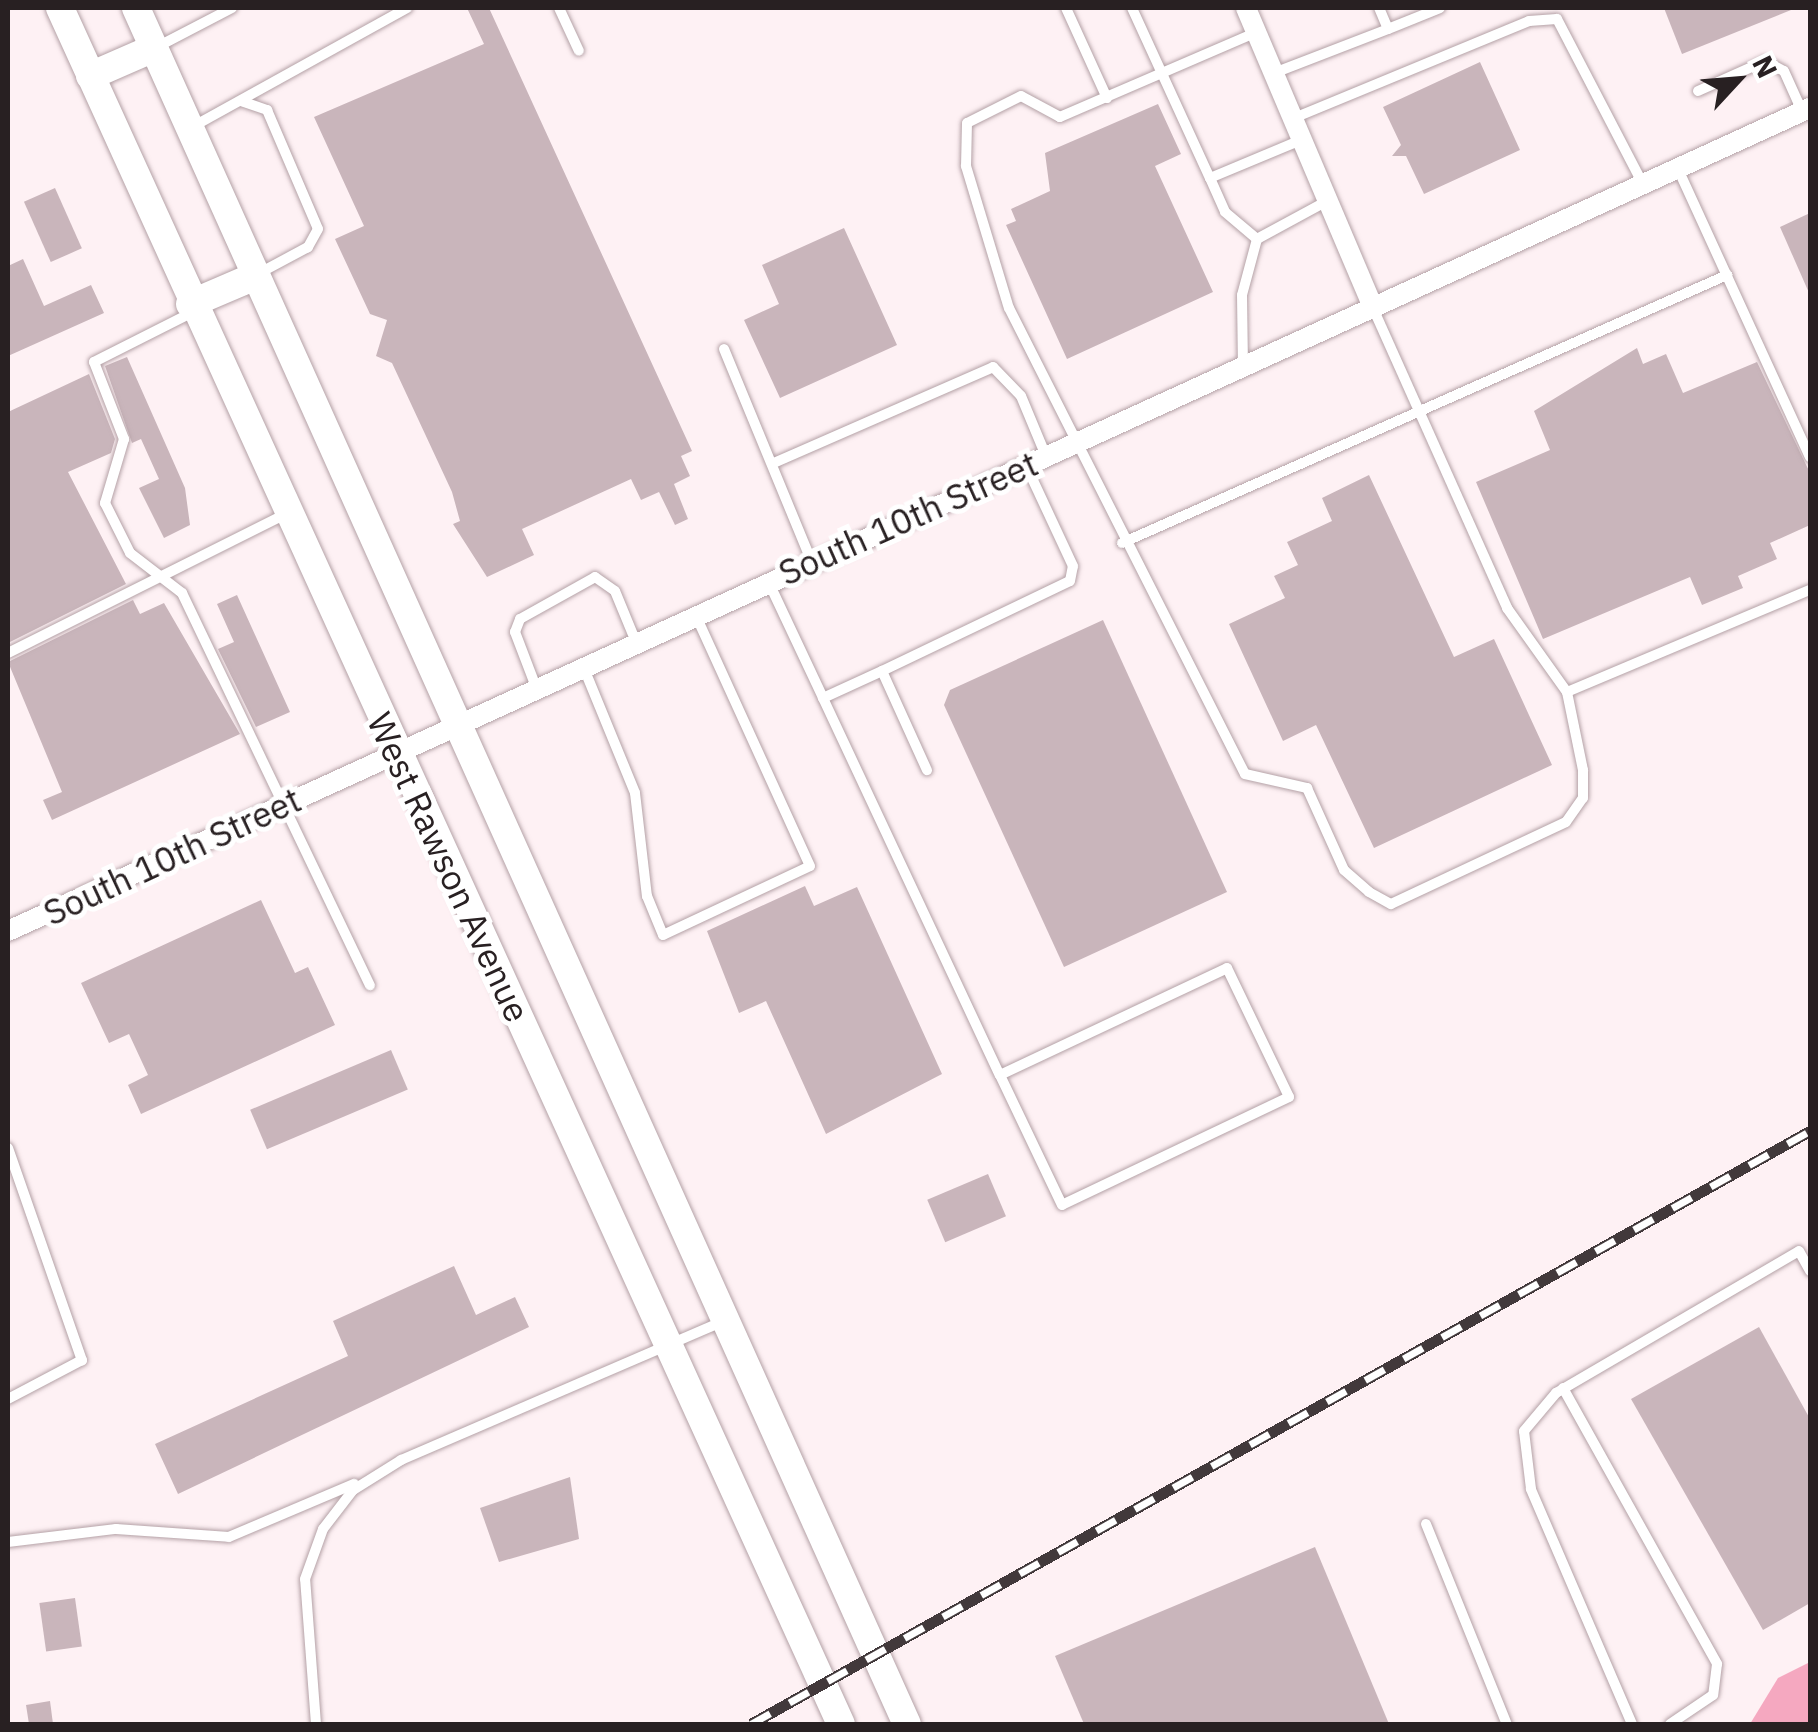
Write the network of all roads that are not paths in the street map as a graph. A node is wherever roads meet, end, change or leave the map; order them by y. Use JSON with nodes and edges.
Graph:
{"nodes":[{"id":1,"x":60,"y":8,"type":"edge"},
{"id":2,"x":235,"y":8,"type":"edge"},
{"id":3,"x":407,"y":8,"type":"edge"},
{"id":4,"x":560,"y":8,"type":"edge"},
{"id":5,"x":1066,"y":8,"type":"edge"},
{"id":6,"x":1132,"y":8,"type":"edge"},
{"id":7,"x":1246,"y":8,"type":"edge"},
{"id":8,"x":1379,"y":8,"type":"edge"},
{"id":9,"x":1440,"y":8,"type":"edge"},
{"id":10,"x":139,"y":11,"type":"edge"},
{"id":11,"x":1388,"y":29,"type":"junction"},
{"id":12,"x":1257,"y":32,"type":"junction"},
{"id":13,"x":154,"y":48,"type":"junction"},
{"id":14,"x":579,"y":51,"type":"dead end"},
{"id":15,"x":1274,"y":73,"type":"junction"},
{"id":16,"x":1162,"y":74,"type":"junction"},
{"id":17,"x":90,"y":76,"type":"junction"},
{"id":18,"x":1698,"y":90,"type":"dead end"},
{"id":19,"x":1107,"y":98,"type":"junction"},
{"id":20,"x":240,"y":101,"type":"junction"},
{"id":21,"x":1806,"y":110,"type":"edge"},
{"id":22,"x":1293,"y":118,"type":"junction"},
{"id":23,"x":188,"y":129,"type":"junction"},
{"id":24,"x":1302,"y":139,"type":"junction"},
{"id":25,"x":1678,"y":168,"type":"junction"},
{"id":26,"x":1210,"y":178,"type":"junction"},
{"id":27,"x":1642,"y":184,"type":"junction"},
{"id":28,"x":1328,"y":200,"type":"junction"},
{"id":29,"x":1257,"y":240,"type":"junction"},
{"id":30,"x":1727,"y":275,"type":"junction"},
{"id":31,"x":253,"y":277,"type":"junction"},
{"id":32,"x":1373,"y":307,"type":"junction"},
{"id":33,"x":191,"y":308,"type":"junction"},
{"id":34,"x":724,"y":349,"type":"dead end"},
{"id":35,"x":1242,"y":366,"type":"junction"},
{"id":36,"x":1416,"y":409,"type":"junction"},
{"id":37,"x":1077,"y":442,"type":"junction"},
{"id":38,"x":1810,"y":457,"type":"edge"},
{"id":39,"x":1036,"y":460,"type":"junction"},
{"id":40,"x":776,"y":462,"type":"junction"},
{"id":41,"x":285,"y":514,"type":"junction"},
{"id":42,"x":1122,"y":543,"type":"junction"},
{"id":43,"x":812,"y":562,"type":"junction"},
{"id":44,"x":158,"y":574,"type":"junction"},
{"id":45,"x":768,"y":582,"type":"junction"},
{"id":46,"x":1810,"y":590,"type":"edge"},
{"id":47,"x":696,"y":615,"type":"junction"},
{"id":48,"x":636,"y":642,"type":"junction"},
{"id":49,"x":8,"y":653,"type":"edge"},
{"id":50,"x":583,"y":666,"type":"junction"},
{"id":51,"x":882,"y":671,"type":"junction"},
{"id":52,"x":536,"y":688,"type":"junction"},
{"id":53,"x":1567,"y":692,"type":"junction"},
{"id":54,"x":822,"y":698,"type":"junction"},
{"id":55,"x":455,"y":724,"type":"junction"},
{"id":56,"x":394,"y":754,"type":"junction"},
{"id":57,"x":927,"y":770,"type":"dead end"},
{"id":58,"x":286,"y":803,"type":"junction"},
{"id":59,"x":8,"y":931,"type":"edge"},
{"id":60,"x":370,"y":985,"type":"dead end"},
{"id":61,"x":1000,"y":1076,"type":"junction"},
{"id":62,"x":8,"y":1148,"type":"edge"},
{"id":63,"x":1810,"y":1271,"type":"edge"},
{"id":64,"x":731,"y":1317,"type":"junction"},
{"id":65,"x":674,"y":1343,"type":"junction"},
{"id":66,"x":1563,"y":1388,"type":"junction"},
{"id":67,"x":8,"y":1399,"type":"edge"},
{"id":68,"x":374,"y":1476,"type":"junction"},
{"id":69,"x":1426,"y":1524,"type":"dead end"},
{"id":70,"x":8,"y":1542,"type":"edge"},
{"id":71,"x":316,"y":1724,"type":"edge"},
{"id":72,"x":842,"y":1724,"type":"edge"},
{"id":73,"x":907,"y":1724,"type":"edge"},
{"id":74,"x":1508,"y":1724,"type":"edge"},
{"id":75,"x":1632,"y":1724,"type":"edge"},
{"id":76,"x":1670,"y":1724,"type":"edge"}],
"edges":[{"from":1,"to":17,"type":"main road","name":"West Rawson Avenue"},
{"from":2,"to":13,"type":"lane"},
{"from":3,"to":20,"type":"lane"},
{"from":4,"to":14,"type":"lane"},
{"from":5,"to":19,"type":"lane"},
{"from":6,"to":16,"type":"lane"},
{"from":7,"to":12,"type":"street"},
{"from":8,"to":11,"type":"lane"},
{"from":9,"to":11,"type":"lane"},
{"from":10,"to":13,"type":"main road","name":"West Rawson Avenue"},
{"from":11,"to":15,"type":"lane"},
{"from":12,"to":15,"type":"street"},
{"from":12,"to":16,"type":"lane"},
{"from":13,"to":17,"type":"main road"},
{"from":13,"to":23,"type":"main road","name":"West Rawson Avenue"},
{"from":15,"to":22,"type":"street"},
{"from":16,"to":19,"type":"lane"},
{"from":16,"to":26,"type":"lane"},
{"from":17,"to":33,"type":"main road","name":"West Rawson Avenue"},
{"from":18,"to":21,"type":"lane"},
{"from":19,"to":37,"type":"lane"},
{"from":20,"to":23,"type":"lane"},
{"from":20,"to":31,"type":"lane"},
{"from":21,"to":25,"type":"street","name":"South 10th Street"},
{"from":22,"to":24,"type":"street"},
{"from":22,"to":27,"type":"lane"},
{"from":23,"to":31,"type":"main road","name":"West Rawson Avenue"},
{"from":24,"to":26,"type":"lane"},
{"from":24,"to":28,"type":"street"},
{"from":25,"to":27,"type":"street","name":"South 10th Street"},
{"from":25,"to":30,"type":"lane"},
{"from":26,"to":29,"type":"lane"},
{"from":27,"to":32,"type":"street","name":"South 10th Street"},
{"from":28,"to":29,"type":"lane"},
{"from":28,"to":32,"type":"street"},
{"from":29,"to":35,"type":"lane"},
{"from":30,"to":36,"type":"lane"},
{"from":30,"to":38,"type":"lane"},
{"from":31,"to":33,"type":"main road"},
{"from":31,"to":55,"type":"main road","name":"West Rawson Avenue"},
{"from":32,"to":35,"type":"street","name":"South 10th Street"},
{"from":32,"to":36,"type":"lane"},
{"from":33,"to":41,"type":"main road","name":"West Rawson Avenue"},
{"from":33,"to":44,"type":"lane"},
{"from":34,"to":40,"type":"lane"},
{"from":35,"to":37,"type":"street","name":"South 10th Street"},
{"from":36,"to":42,"type":"lane"},
{"from":36,"to":53,"type":"lane"},
{"from":37,"to":39,"type":"street","name":"South 10th Street"},
{"from":37,"to":42,"type":"lane"},
{"from":39,"to":40,"type":"lane"},
{"from":39,"to":43,"type":"street","name":"South 10th Street"},
{"from":39,"to":51,"type":"lane"},
{"from":40,"to":43,"type":"lane"},
{"from":41,"to":44,"type":"lane"},
{"from":41,"to":56,"type":"main road","name":"West Rawson Avenue"},
{"from":42,"to":53,"type":"lane"},
{"from":43,"to":45,"type":"street","name":"South 10th Street"},
{"from":44,"to":49,"type":"lane"},
{"from":44,"to":58,"type":"lane"},
{"from":45,"to":47,"type":"street","name":"South 10th Street"},
{"from":45,"to":54,"type":"lane"},
{"from":46,"to":53,"type":"lane"},
{"from":47,"to":48,"type":"street","name":"South 10th Street"},
{"from":47,"to":50,"type":"lane"},
{"from":48,"to":50,"type":"street","name":"South 10th Street"},
{"from":48,"to":52,"type":"lane"},
{"from":50,"to":52,"type":"street","name":"South 10th Street"},
{"from":51,"to":54,"type":"lane"},
{"from":51,"to":57,"type":"lane"},
{"from":52,"to":55,"type":"street","name":"South 10th Street"},
{"from":54,"to":61,"type":"lane"},
{"from":55,"to":56,"type":"street","name":"South 10th Street"},
{"from":55,"to":64,"type":"main road","name":"West Rawson Avenue"},
{"from":56,"to":58,"type":"street","name":"South 10th Street"},
{"from":56,"to":65,"type":"main road","name":"West Rawson Avenue"},
{"from":58,"to":59,"type":"street","name":"South 10th Street"},
{"from":58,"to":60,"type":"lane"},
{"from":61,"to":61,"type":"lane"},
{"from":62,"to":67,"type":"lane"},
{"from":63,"to":66,"type":"lane"},
{"from":64,"to":65,"type":"lane"},
{"from":64,"to":73,"type":"main road","name":"West Rawson Avenue"},
{"from":65,"to":68,"type":"lane"},
{"from":65,"to":72,"type":"main road","name":"West Rawson Avenue"},
{"from":66,"to":75,"type":"lane"},
{"from":66,"to":76,"type":"lane"},
{"from":68,"to":70,"type":"lane"},
{"from":68,"to":71,"type":"lane"},
{"from":69,"to":74,"type":"lane"}]}
